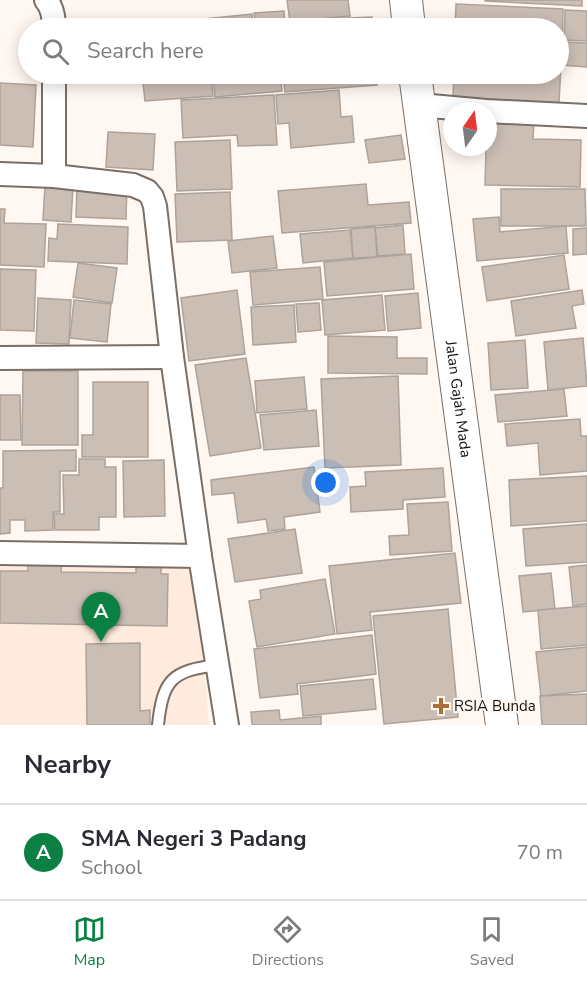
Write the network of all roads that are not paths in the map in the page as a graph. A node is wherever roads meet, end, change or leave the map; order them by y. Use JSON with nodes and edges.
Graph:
{"nodes":[{"id":1,"x":46,"y":0,"type":"edge"},
{"id":2,"x":406,"y":0,"type":"edge"},
{"id":3,"x":54,"y":18,"type":"edge"},
{"id":4,"x":409,"y":18,"type":"edge"},
{"id":5,"x":54,"y":84,"type":"edge"},
{"id":6,"x":417,"y":84,"type":"edge"},
{"id":7,"x":420,"y":105,"type":"junction"},
{"id":8,"x":587,"y":117,"type":"edge"},
{"id":9,"x":0,"y":174,"type":"edge"},
{"id":10,"x":54,"y":176,"type":"junction"},
{"id":11,"x":172,"y":357,"type":"junction"},
{"id":12,"x":0,"y":358,"type":"edge"},
{"id":13,"x":0,"y":553,"type":"edge"},
{"id":14,"x":200,"y":556,"type":"junction"},
{"id":15,"x":217,"y":665,"type":"junction"},
{"id":16,"x":158,"y":725,"type":"edge"},
{"id":17,"x":227,"y":725,"type":"edge"},
{"id":18,"x":502,"y":725,"type":"edge"}],
"edges":[{"from":1,"to":3,"type":"street"},
{"from":2,"to":4,"type":"main road"},
{"from":5,"to":10,"type":"street"},
{"from":6,"to":7,"type":"main road","name":"Jalan Gajah Mada"},
{"from":7,"to":8,"type":"street"},
{"from":7,"to":18,"type":"main road","name":"Jalan Gajah Mada"},
{"from":9,"to":10,"type":"street"},
{"from":10,"to":11,"type":"street"},
{"from":11,"to":12,"type":"street"},
{"from":11,"to":14,"type":"street"},
{"from":13,"to":14,"type":"street"},
{"from":14,"to":15,"type":"street"},
{"from":15,"to":16,"type":"lane"},
{"from":15,"to":17,"type":"street"}]}
